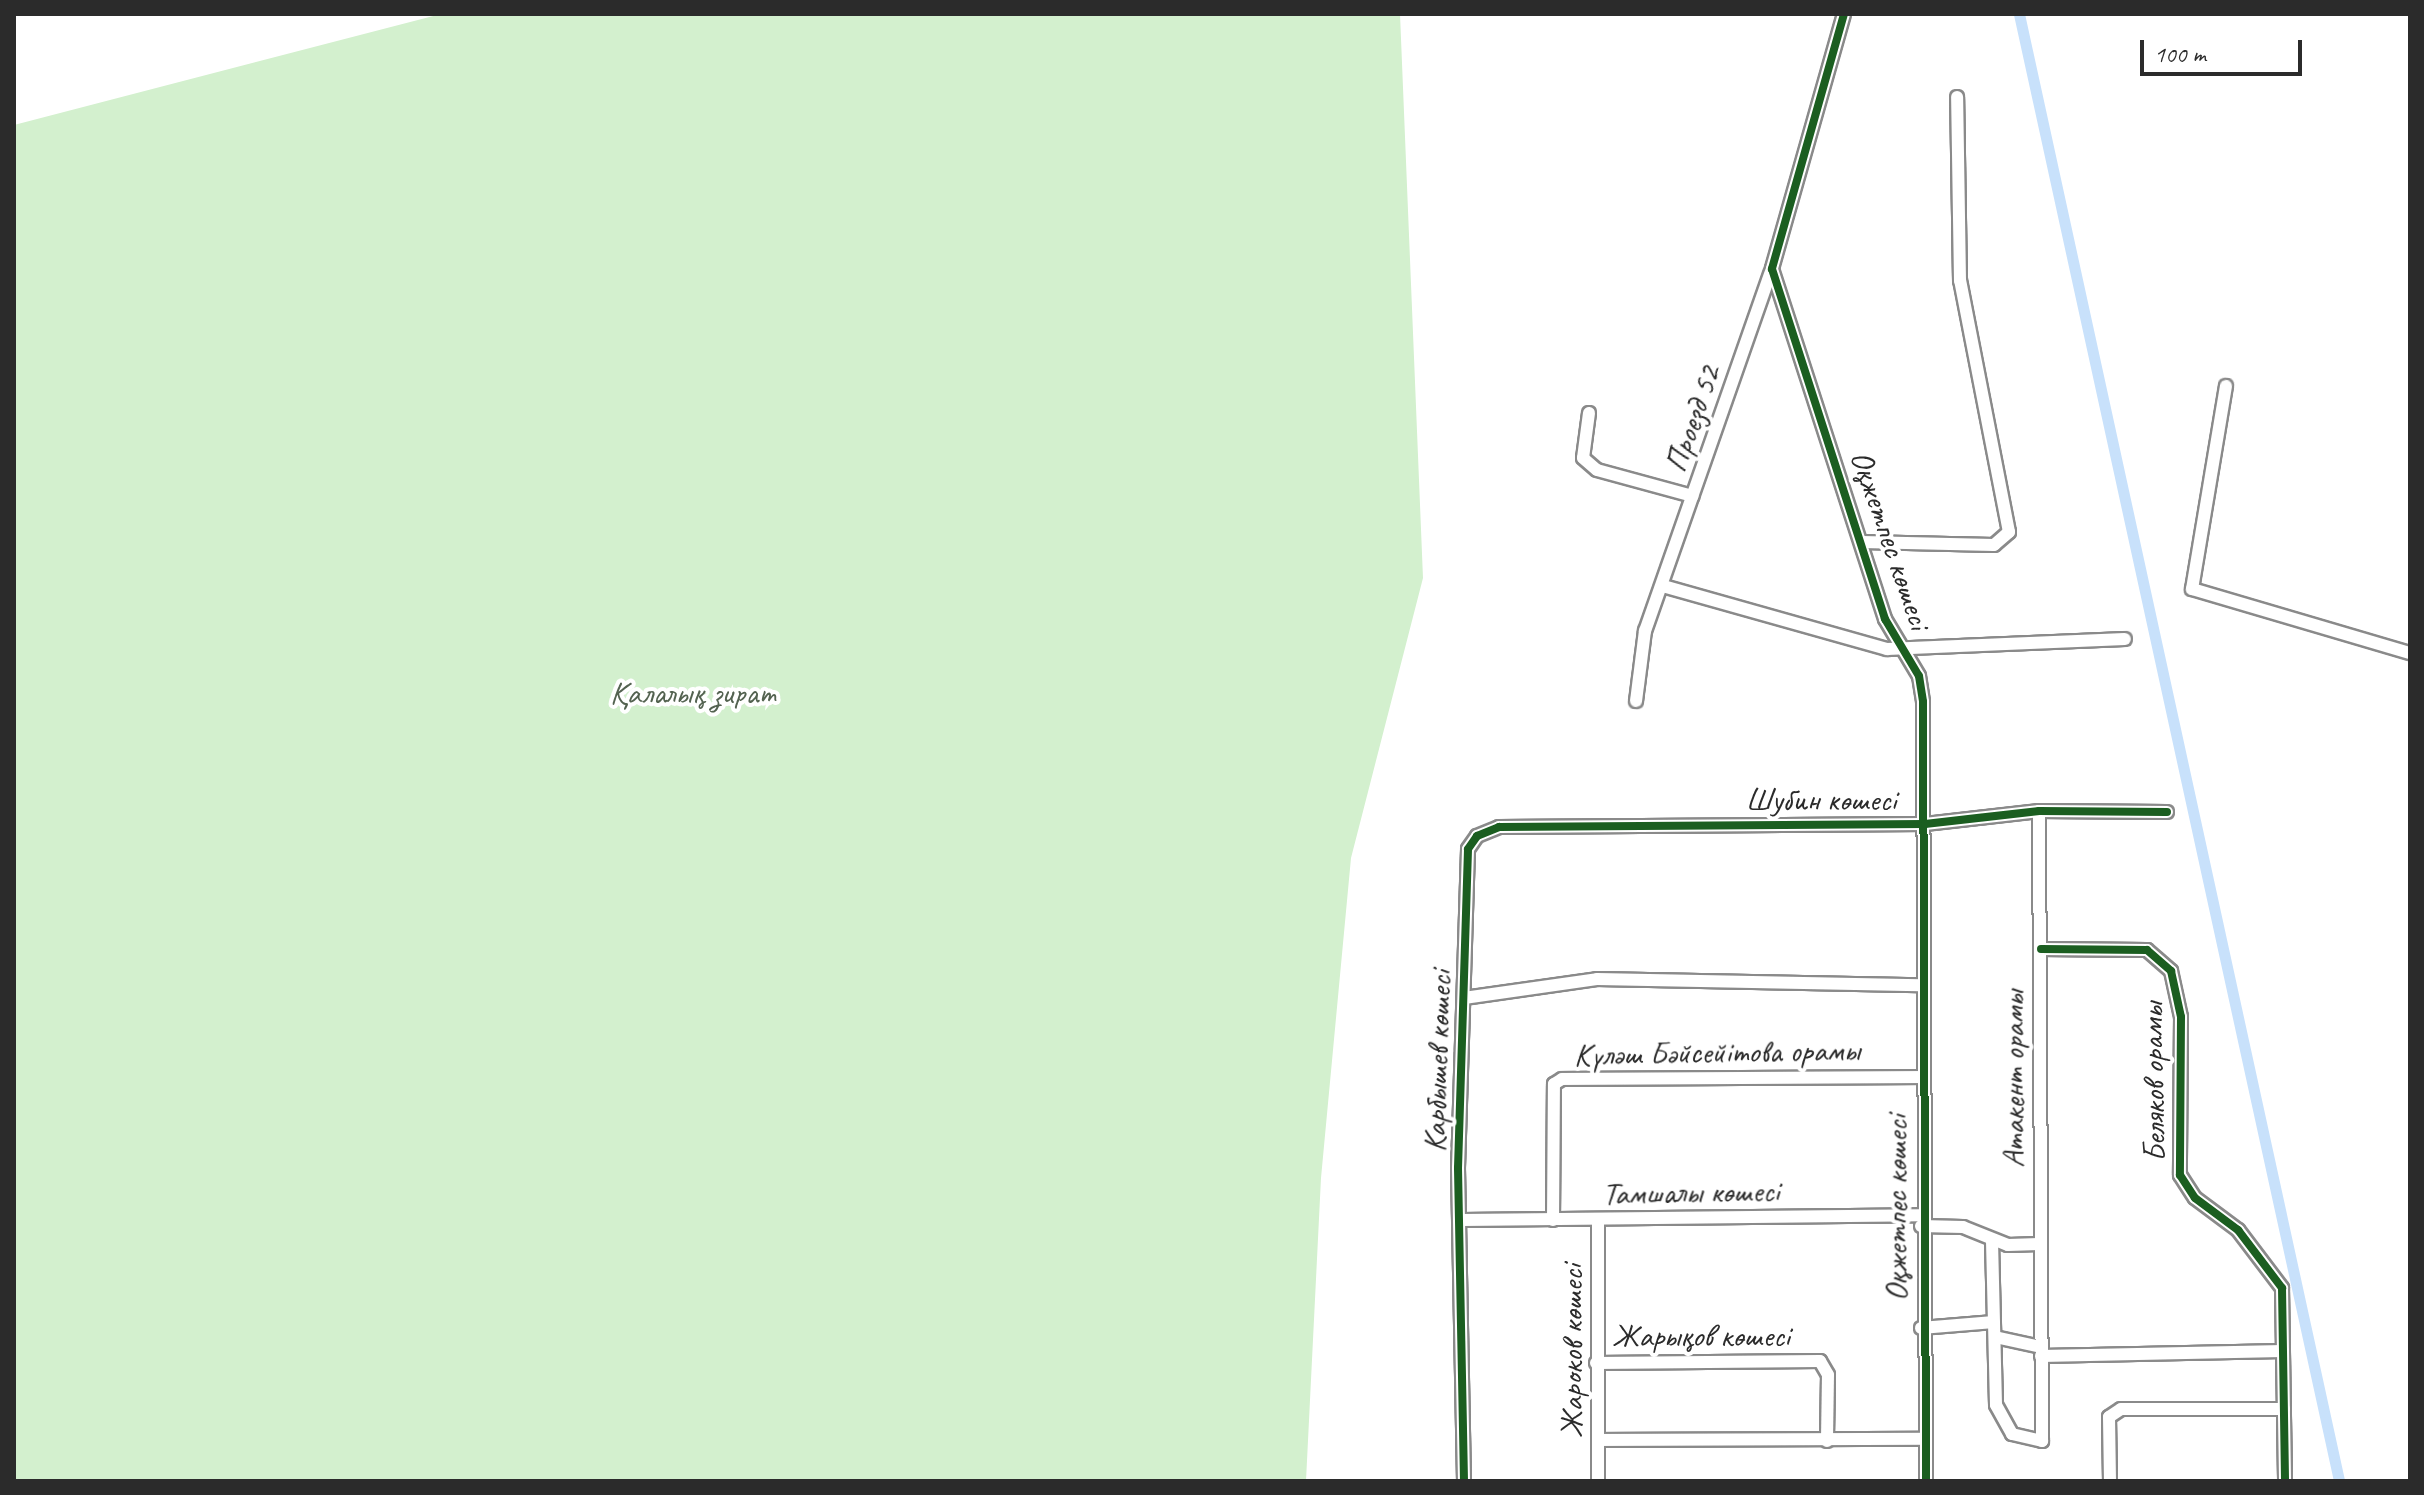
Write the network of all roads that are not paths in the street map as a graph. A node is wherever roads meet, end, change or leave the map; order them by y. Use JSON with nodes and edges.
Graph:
{"nodes":[{"id":1,"x":1844,"y":14,"type":"edge"},
{"id":2,"x":1957,"y":97,"type":"dead end"},
{"id":3,"x":1772,"y":269,"type":"junction"},
{"id":4,"x":2226,"y":386,"type":"dead end"},
{"id":5,"x":1589,"y":413,"type":"dead end"},
{"id":6,"x":1693,"y":496,"type":"junction"},
{"id":7,"x":1862,"y":542,"type":"junction"},
{"id":8,"x":1663,"y":586,"type":"junction"},
{"id":9,"x":2125,"y":639,"type":"dead end"},
{"id":10,"x":1902,"y":650,"type":"junction"},
{"id":11,"x":2410,"y":653,"type":"edge"},
{"id":12,"x":1636,"y":701,"type":"dead end"},
{"id":13,"x":2039,"y":811,"type":"junction"},
{"id":14,"x":2167,"y":812,"type":"dead end"},
{"id":15,"x":1925,"y":824,"type":"junction"},
{"id":16,"x":1477,"y":836,"type":"joint"},
{"id":17,"x":2041,"y":949,"type":"junction"},
{"id":18,"x":1920,"y":985,"type":"junction"},
{"id":19,"x":1464,"y":998,"type":"junction"},
{"id":20,"x":1921,"y":1077,"type":"junction"},
{"id":21,"x":1462,"y":1220,"type":"junction"},
{"id":22,"x":1553,"y":1220,"type":"junction"},
{"id":23,"x":1598,"y":1220,"type":"junction"},
{"id":24,"x":1921,"y":1221,"type":"junction"},
{"id":25,"x":1992,"y":1241,"type":"junction"},
{"id":26,"x":2039,"y":1244,"type":"junction"},
{"id":27,"x":1994,"y":1322,"type":"junction"},
{"id":28,"x":1921,"y":1328,"type":"junction"},
{"id":29,"x":1995,"y":1337,"type":"junction"},
{"id":30,"x":2283,"y":1351,"type":"junction"},
{"id":31,"x":2041,"y":1352,"type":"junction"},
{"id":32,"x":1596,"y":1363,"type":"junction"},
{"id":33,"x":2284,"y":1409,"type":"junction"},
{"id":34,"x":1924,"y":1439,"type":"junction"},
{"id":35,"x":1598,"y":1440,"type":"junction"},
{"id":36,"x":1827,"y":1441,"type":"junction"},
{"id":37,"x":1464,"y":1481,"type":"edge"},
{"id":38,"x":1598,"y":1481,"type":"edge"},
{"id":39,"x":1926,"y":1481,"type":"edge"},
{"id":40,"x":2110,"y":1481,"type":"edge"},
{"id":41,"x":2285,"y":1481,"type":"edge"}],
"edges":[{"from":1,"to":3,"type":"street"},
{"from":2,"to":7,"type":"street","name":"Оқжетпес көшесі"},
{"from":3,"to":6,"type":"street","name":"Проезд 52"},
{"from":3,"to":7,"type":"street","name":"Оқжетпес көшесі"},
{"from":4,"to":11,"type":"street"},
{"from":5,"to":6,"type":"street"},
{"from":6,"to":8,"type":"street","name":"Проезд 52"},
{"from":7,"to":10,"type":"street","name":"Оқжетпес көшесі"},
{"from":8,"to":10,"type":"street"},
{"from":8,"to":12,"type":"street","name":"Проезд 52"},
{"from":9,"to":10,"type":"street"},
{"from":10,"to":15,"type":"street","name":"Оқжетпес көшесі"},
{"from":13,"to":14,"type":"street","name":"Шубин көшесі"},
{"from":13,"to":15,"type":"street","name":"Шубин көшесі"},
{"from":13,"to":17,"type":"street","name":"Атакент орамы"},
{"from":15,"to":16,"type":"street","name":"Шубин көшесі"},
{"from":15,"to":18,"type":"street","name":"Оқжетпес көшесі"},
{"from":16,"to":19,"type":"street","name":"Карбышев көшесі"},
{"from":17,"to":26,"type":"street","name":"Атакент орамы"},
{"from":17,"to":30,"type":"street","name":"Беляков орамы"},
{"from":18,"to":19,"type":"street","name":"Күләш Бәйсейітова орамы"},
{"from":18,"to":20,"type":"street","name":"Оқжетпес көшесі"},
{"from":19,"to":21,"type":"street","name":"Карбышев көшесі"},
{"from":20,"to":22,"type":"street","name":"Күләш Бәйсейітова орамы"},
{"from":20,"to":24,"type":"street","name":"Оқжетпес көшесі"},
{"from":21,"to":22,"type":"street","name":"Тамшалы көшесі"},
{"from":21,"to":37,"type":"street","name":"Карбышев көшесі"},
{"from":22,"to":23,"type":"street","name":"Тамшалы көшесі"},
{"from":23,"to":24,"type":"street","name":"Тамшалы көшесі"},
{"from":23,"to":32,"type":"street","name":"Жароков көшесі"},
{"from":24,"to":25,"type":"street","name":"Тамшалы көшесі"},
{"from":24,"to":28,"type":"street","name":"Оқжетпес көшесі"},
{"from":25,"to":26,"type":"street","name":"Тамшалы көшесі"},
{"from":25,"to":27,"type":"street"},
{"from":26,"to":31,"type":"street","name":"Атакент орамы"},
{"from":27,"to":28,"type":"street","name":"Оқжетпес көшесі"},
{"from":27,"to":29,"type":"street"},
{"from":28,"to":34,"type":"street","name":"Оқжетпес көшесі"},
{"from":29,"to":31,"type":"street"},
{"from":29,"to":31,"type":"street","name":"Атакент орамы"},
{"from":30,"to":31,"type":"street"},
{"from":30,"to":33,"type":"street","name":"Беляков орамы"},
{"from":32,"to":35,"type":"street","name":"Жароков көшесі"},
{"from":32,"to":36,"type":"street","name":"Жарықов көшесі"},
{"from":33,"to":40,"type":"street"},
{"from":33,"to":41,"type":"street","name":"Беляков орамы"},
{"from":34,"to":36,"type":"street"},
{"from":34,"to":39,"type":"street","name":"Оқжетпес көшесі"},
{"from":35,"to":36,"type":"street"},
{"from":35,"to":38,"type":"street","name":"Жароков көшесі"}]}
